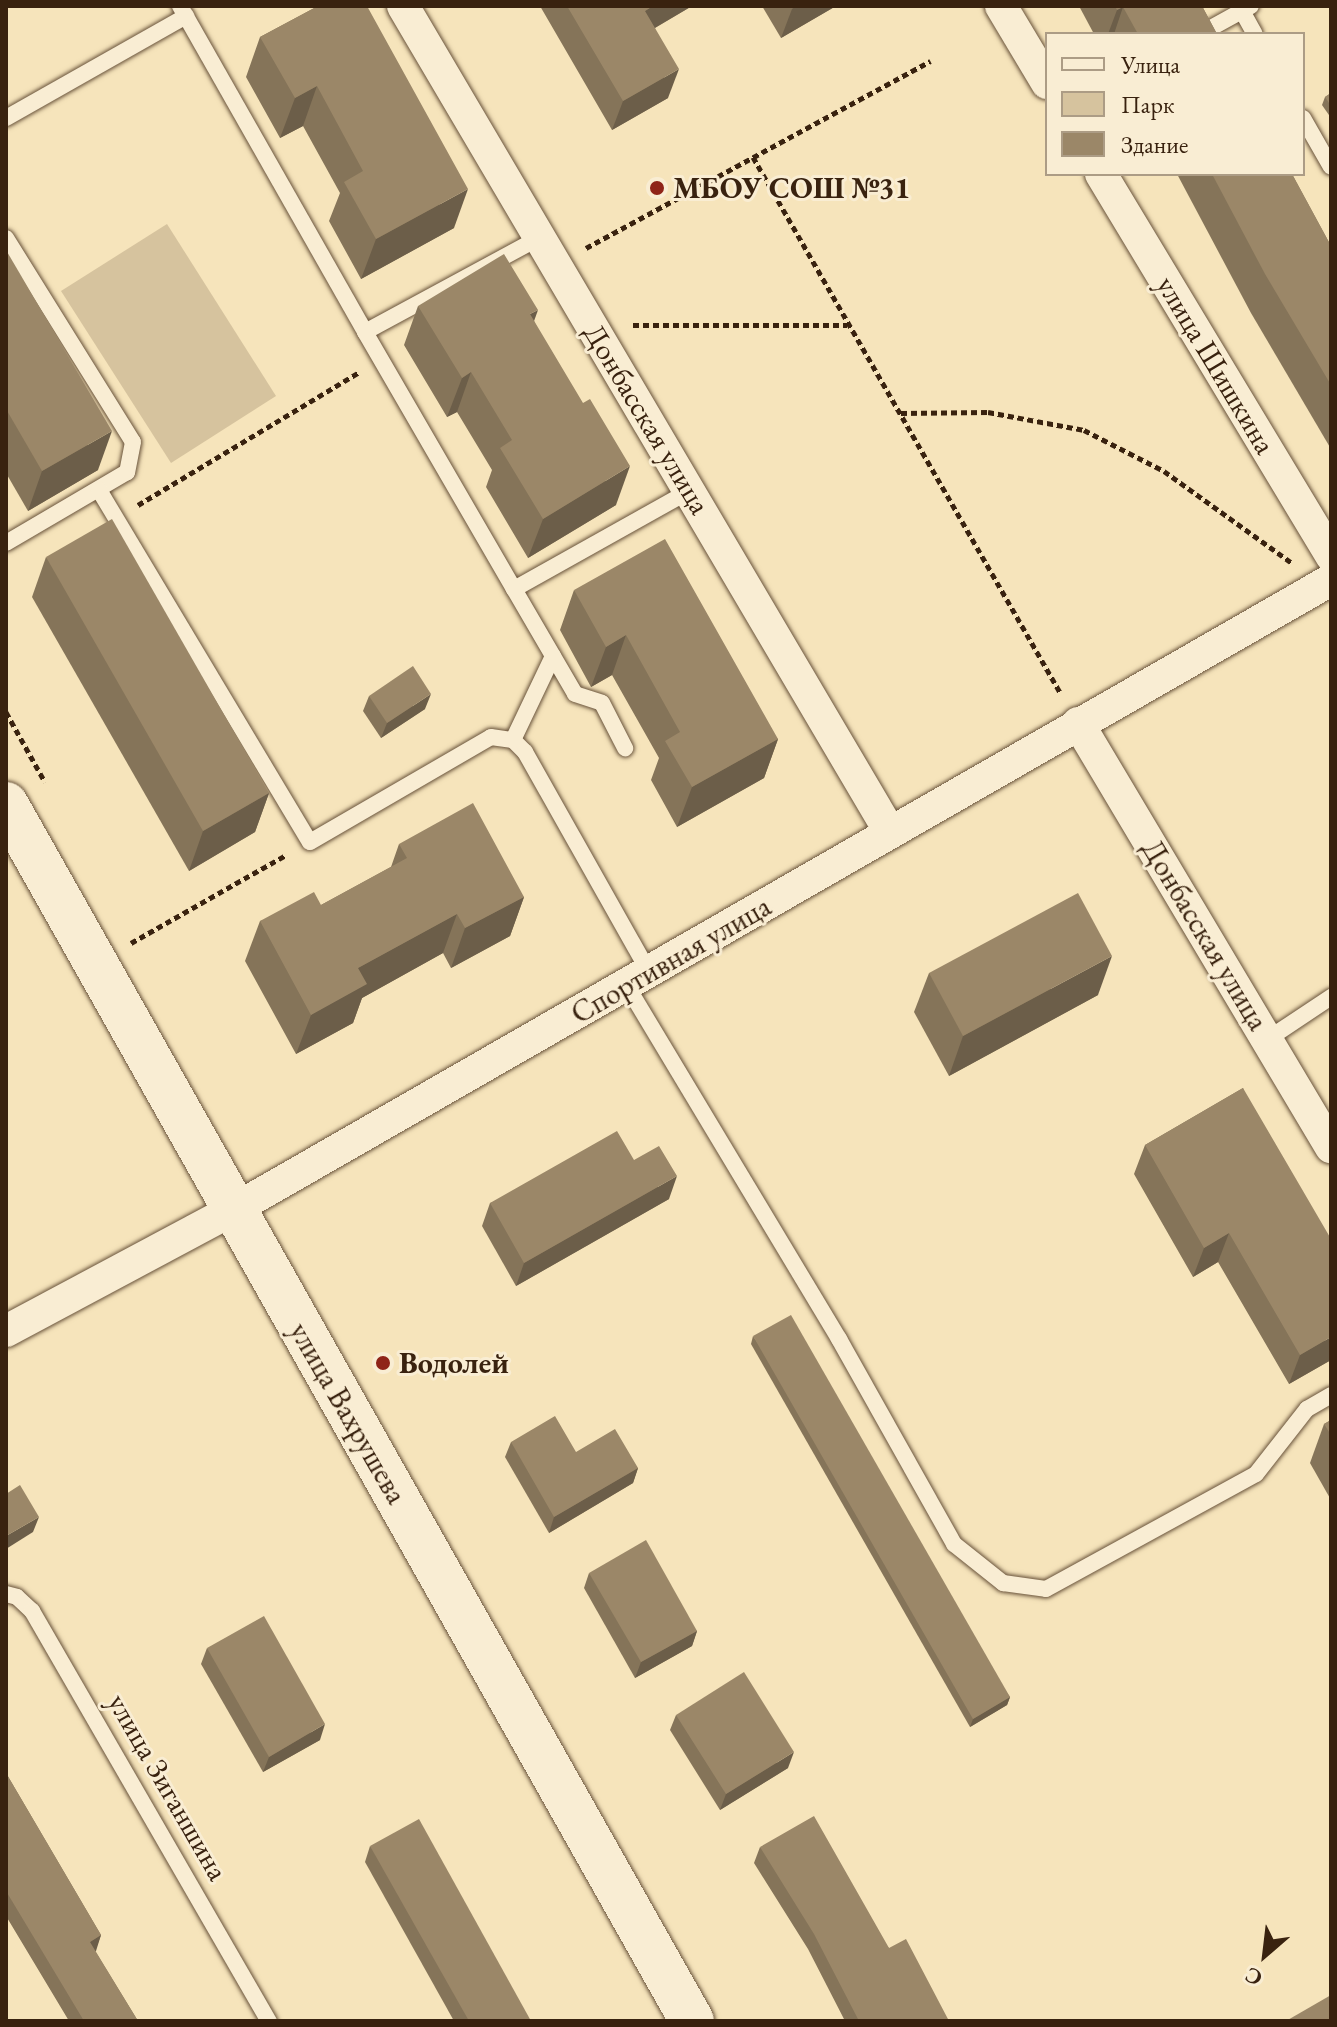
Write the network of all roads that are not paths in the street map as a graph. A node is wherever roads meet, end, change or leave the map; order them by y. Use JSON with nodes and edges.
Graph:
{"nodes":[{"id":1,"x":403,"y":6,"type":"edge"},
{"id":2,"x":1001,"y":6,"type":"edge"},
{"id":3,"x":1247,"y":9,"type":"edge"},
{"id":4,"x":183,"y":11,"type":"edge"},
{"id":5,"x":1204,"y":32,"type":"edge"},
{"id":6,"x":1254,"y":32,"type":"edge"},
{"id":7,"x":1045,"y":80,"type":"edge"},
{"id":8,"x":6,"y":118,"type":"edge"},
{"id":9,"x":1305,"y":122,"type":"edge"},
{"id":10,"x":1331,"y":167,"type":"edge"},
{"id":11,"x":1102,"y":176,"type":"edge"},
{"id":12,"x":6,"y":238,"type":"edge"},
{"id":13,"x":545,"y":252,"type":"junction"},
{"id":14,"x":365,"y":332,"type":"junction"},
{"id":15,"x":99,"y":490,"type":"junction"},
{"id":16,"x":691,"y":490,"type":"junction"},
{"id":17,"x":7,"y":541,"type":"edge"},
{"id":18,"x":1328,"y":573,"type":"edge"},
{"id":19,"x":514,"y":589,"type":"junction"},
{"id":20,"x":553,"y":656,"type":"junction"},
{"id":21,"x":1078,"y":723,"type":"junction"},
{"id":22,"x":513,"y":740,"type":"junction"},
{"id":23,"x":625,"y":748,"type":"dead end"},
{"id":24,"x":6,"y":804,"type":"edge"},
{"id":25,"x":890,"y":832,"type":"junction"},
{"id":26,"x":638,"y":979,"type":"junction"},
{"id":27,"x":1331,"y":997,"type":"edge"},
{"id":28,"x":1268,"y":1039,"type":"junction"},
{"id":29,"x":1331,"y":1147,"type":"edge"},
{"id":30,"x":233,"y":1210,"type":"junction"},
{"id":31,"x":6,"y":1331,"type":"edge"},
{"id":32,"x":1331,"y":1395,"type":"edge"},
{"id":33,"x":6,"y":1594,"type":"edge"},
{"id":34,"x":269,"y":2021,"type":"edge"},
{"id":35,"x":692,"y":2021,"type":"edge"}],
"edges":[{"from":1,"to":13,"type":"street","name":"Донбасская улица"},
{"from":2,"to":7,"type":"street"},
{"from":3,"to":5,"type":"lane"},
{"from":3,"to":6,"type":"lane"},
{"from":4,"to":8,"type":"lane"},
{"from":4,"to":14,"type":"lane"},
{"from":9,"to":10,"type":"lane"},
{"from":11,"to":18,"type":"street","name":"улица Шишкина"},
{"from":12,"to":15,"type":"lane"},
{"from":13,"to":14,"type":"lane"},
{"from":13,"to":16,"type":"street","name":"Донбасская улица"},
{"from":14,"to":19,"type":"lane"},
{"from":15,"to":17,"type":"lane"},
{"from":15,"to":22,"type":"lane"},
{"from":16,"to":19,"type":"lane"},
{"from":16,"to":25,"type":"street","name":"Донбасская улица"},
{"from":18,"to":21,"type":"street","name":"Спортивная улица"},
{"from":19,"to":20,"type":"lane"},
{"from":20,"to":22,"type":"lane"},
{"from":20,"to":23,"type":"lane"},
{"from":21,"to":25,"type":"street","name":"Спортивная улица"},
{"from":21,"to":28,"type":"street","name":"Донбасская улица"},
{"from":22,"to":26,"type":"lane"},
{"from":24,"to":30,"type":"main road","name":"улица Вахрушева"},
{"from":25,"to":26,"type":"street","name":"Спортивная улица"},
{"from":26,"to":30,"type":"street","name":"Спортивная улица"},
{"from":26,"to":32,"type":"lane"},
{"from":27,"to":28,"type":"lane"},
{"from":28,"to":29,"type":"street","name":"Донбасская улица"},
{"from":30,"to":31,"type":"street","name":"Спортивная улица"},
{"from":30,"to":35,"type":"main road","name":"улица Вахрушева"},
{"from":33,"to":34,"type":"lane","name":"улица Зиганшина"}]}
